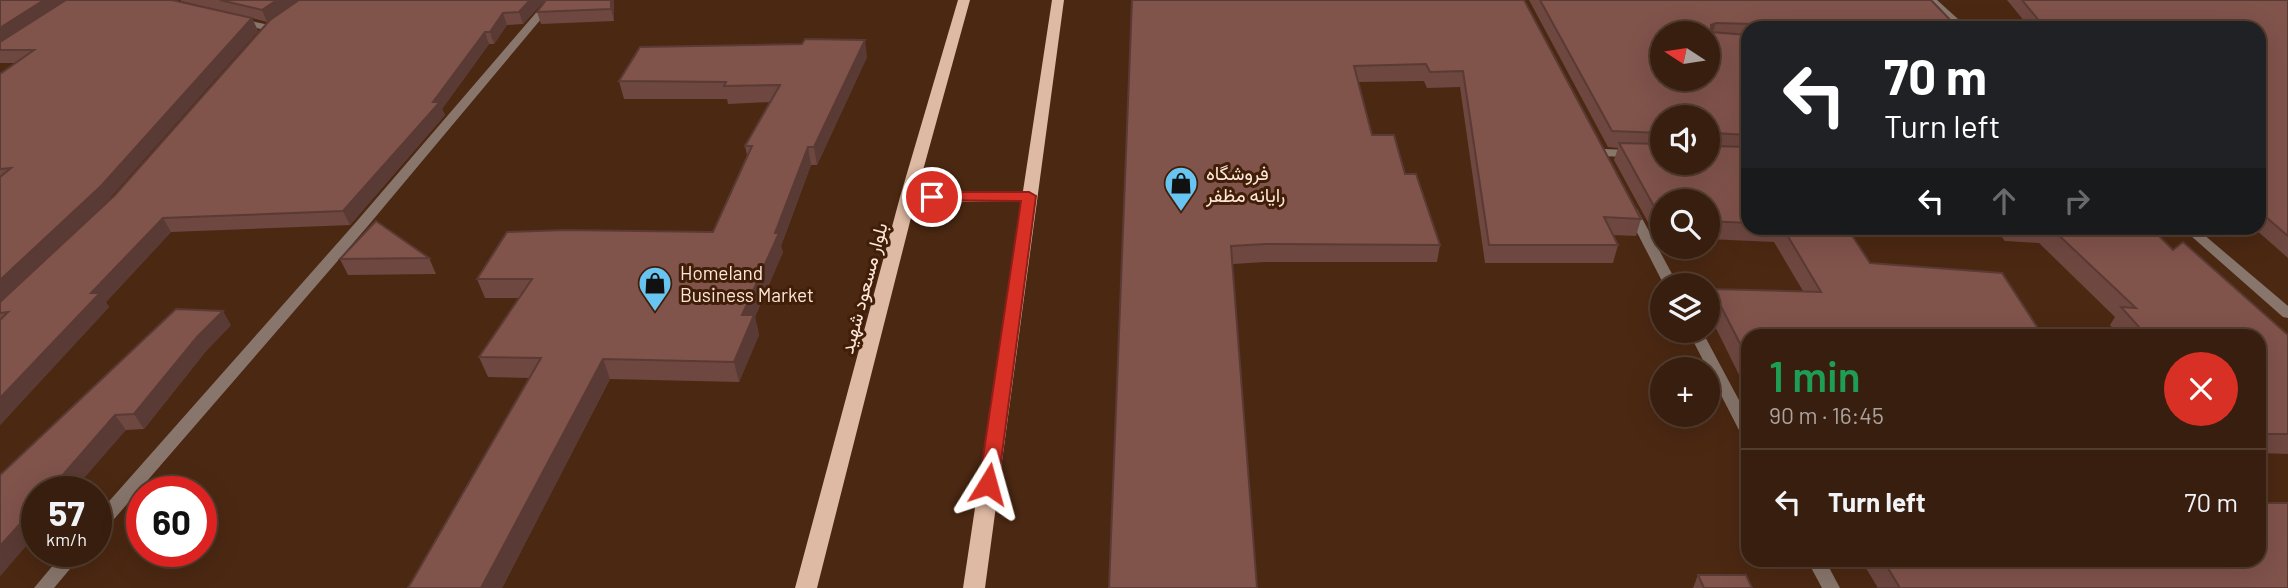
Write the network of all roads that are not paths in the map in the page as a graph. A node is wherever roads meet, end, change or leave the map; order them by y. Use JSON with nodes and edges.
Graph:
{"nodes":[{"id":1,"x":552,"y":0,"type":"edge"},
{"id":2,"x":964,"y":0,"type":"edge"},
{"id":3,"x":1058,"y":0,"type":"edge"},
{"id":4,"x":1931,"y":0,"type":"edge"},
{"id":5,"x":219,"y":17,"type":"edge"},
{"id":6,"x":1954,"y":21,"type":"edge"},
{"id":7,"x":261,"y":38,"type":"edge"},
{"id":8,"x":1650,"y":153,"type":"edge"},
{"id":9,"x":1608,"y":165,"type":"edge"},
{"id":10,"x":1029,"y":196,"type":"junction"},
{"id":11,"x":908,"y":197,"type":"junction"},
{"id":12,"x":1627,"y":201,"type":"edge"},
{"id":13,"x":2197,"y":235,"type":"edge"},
{"id":14,"x":1665,"y":273,"type":"edge"},
{"id":15,"x":2288,"y":314,"type":"edge"},
{"id":16,"x":1701,"y":343,"type":"edge"},
{"id":17,"x":1741,"y":419,"type":"edge"},
{"id":18,"x":112,"y":510,"type":"edge"},
{"id":19,"x":62,"y":567,"type":"edge"},
{"id":20,"x":1820,"y":567,"type":"edge"},
{"id":21,"x":43,"y":588,"type":"edge"},
{"id":22,"x":806,"y":588,"type":"edge"},
{"id":23,"x":974,"y":588,"type":"edge"},
{"id":24,"x":1830,"y":588,"type":"edge"}],
"edges":[{"from":1,"to":18,"type":"street"},
{"from":2,"to":11,"type":"main road","name":"بلوار مسعود شهید"},
{"from":3,"to":10,"type":"main road"},
{"from":4,"to":6,"type":"street"},
{"from":5,"to":7,"type":"street"},
{"from":8,"to":9,"type":"street"},
{"from":10,"to":11,"type":"main road"},
{"from":10,"to":23,"type":"main road"},
{"from":11,"to":22,"type":"main road","name":"بلوار مسعود شهید"},
{"from":12,"to":14,"type":"street"},
{"from":13,"to":15,"type":"street"},
{"from":16,"to":17,"type":"street"},
{"from":19,"to":21,"type":"street"},
{"from":20,"to":24,"type":"street"}]}
